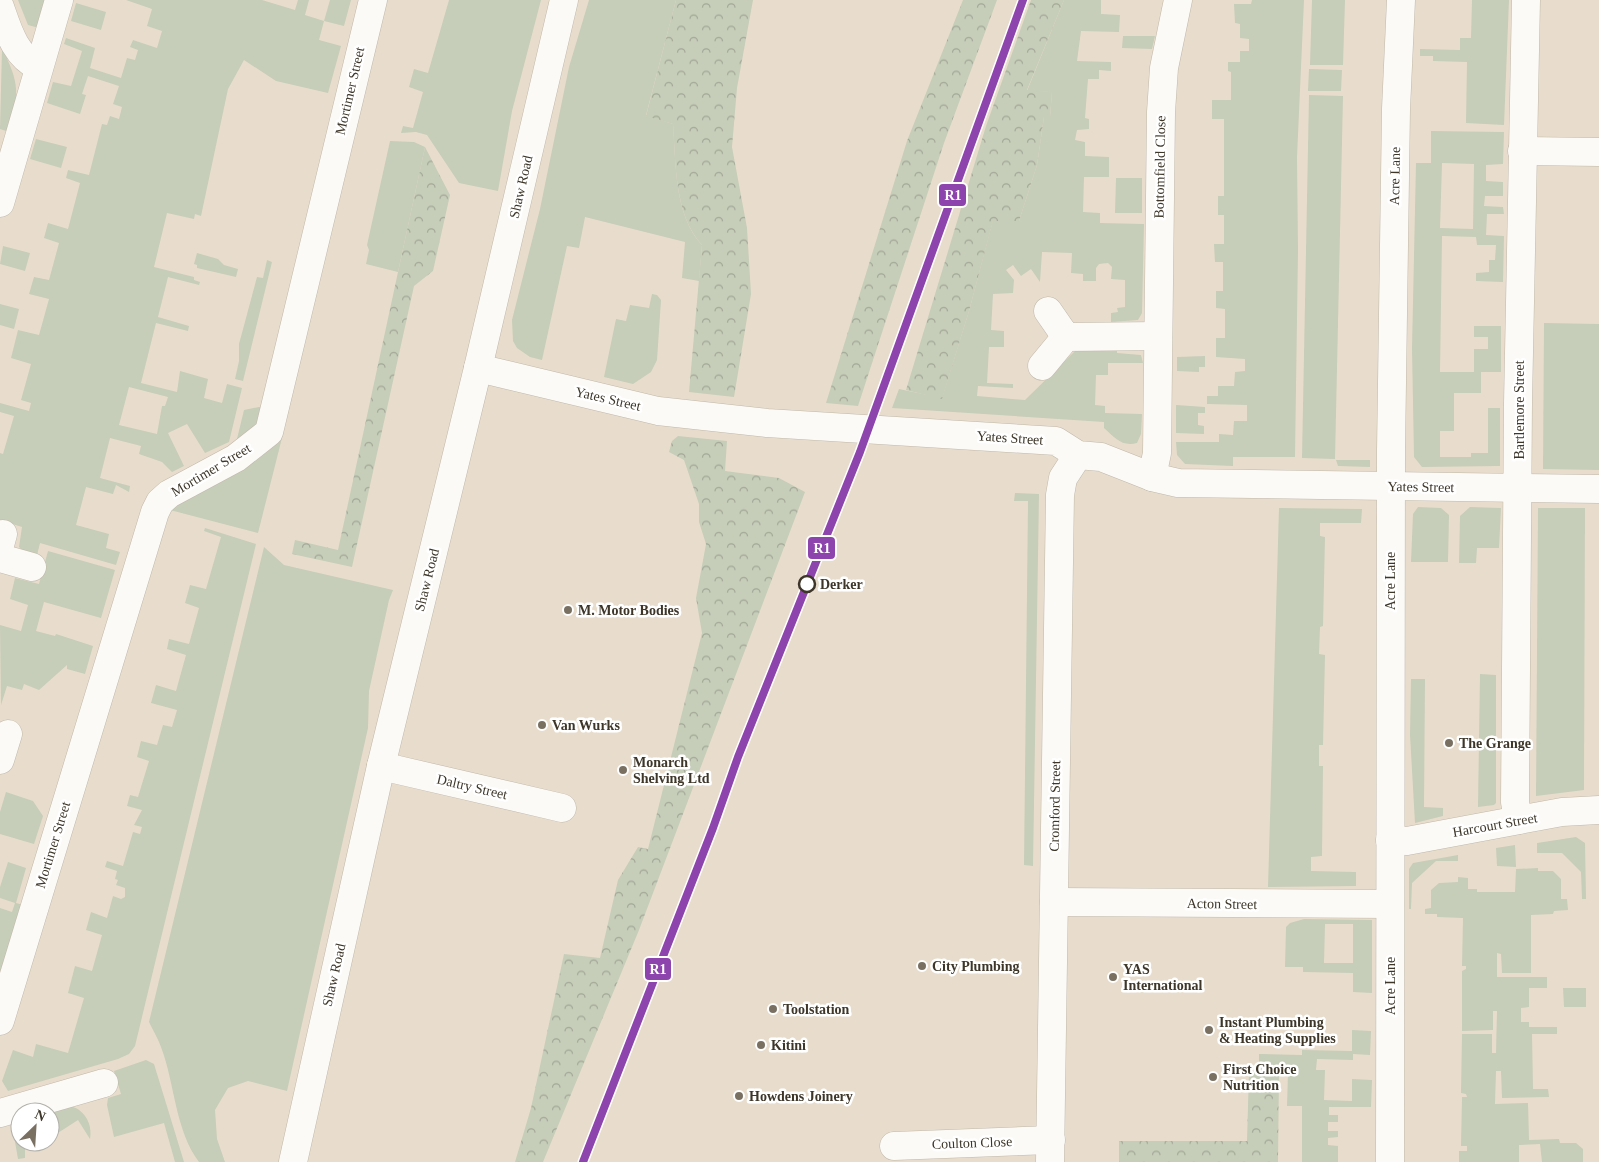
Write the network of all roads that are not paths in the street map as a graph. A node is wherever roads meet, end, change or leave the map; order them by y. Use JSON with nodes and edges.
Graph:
{"nodes":[{"id":1,"x":59,"y":0,"type":"edge"},
{"id":2,"x":373,"y":0,"type":"edge"},
{"id":3,"x":564,"y":0,"type":"edge"},
{"id":4,"x":1178,"y":0,"type":"edge"},
{"id":5,"x":1401,"y":0,"type":"edge"},
{"id":6,"x":1526,"y":0,"type":"edge"},
{"id":7,"x":0,"y":7,"type":"edge"},
{"id":8,"x":39,"y":67,"type":"junction"},
{"id":9,"x":1522,"y":151,"type":"junction"},
{"id":10,"x":1599,"y":152,"type":"edge"},
{"id":11,"x":0,"y":203,"type":"edge"},
{"id":12,"x":1048,"y":312,"type":"dead end"},
{"id":13,"x":1158,"y":336,"type":"junction"},
{"id":14,"x":1066,"y":337,"type":"junction"},
{"id":15,"x":1042,"y":366,"type":"dead end"},
{"id":16,"x":478,"y":368,"type":"junction"},
{"id":17,"x":1078,"y":455,"type":"junction"},
{"id":18,"x":1152,"y":477,"type":"junction"},
{"id":19,"x":1390,"y":487,"type":"junction"},
{"id":20,"x":1519,"y":488,"type":"junction"},
{"id":21,"x":1599,"y":489,"type":"edge"},
{"id":22,"x":1,"y":546,"type":"edge"},
{"id":23,"x":32,"y":567,"type":"dead end"},
{"id":24,"x":8,"y":734,"type":"dead end"},
{"id":25,"x":0,"y":760,"type":"edge"},
{"id":26,"x":382,"y":766,"type":"junction"},
{"id":27,"x":562,"y":808,"type":"dead end"},
{"id":28,"x":1599,"y":810,"type":"edge"},
{"id":29,"x":1518,"y":820,"type":"junction"},
{"id":30,"x":1390,"y":840,"type":"junction"},
{"id":31,"x":1054,"y":902,"type":"junction"},
{"id":32,"x":1390,"y":904,"type":"junction"},
{"id":33,"x":0,"y":1021,"type":"edge"},
{"id":34,"x":104,"y":1083,"type":"dead end"},
{"id":35,"x":0,"y":1113,"type":"edge"},
{"id":36,"x":894,"y":1146,"type":"dead end"},
{"id":37,"x":1050,"y":1151,"type":"edge"},
{"id":38,"x":294,"y":1162,"type":"edge"},
{"id":39,"x":1390,"y":1162,"type":"edge"}],
"edges":[{"from":1,"to":8,"type":"street"},
{"from":2,"to":33,"type":"street","name":"Mortimer Street"},
{"from":3,"to":16,"type":"street","name":"Shaw Road"},
{"from":4,"to":13,"type":"street","name":"Bottomfield Close"},
{"from":5,"to":19,"type":"street","name":"Acre Lane"},
{"from":6,"to":9,"type":"street","name":"Bartlemore Street"},
{"from":7,"to":8,"type":"street"},
{"from":8,"to":11,"type":"street"},
{"from":9,"to":10,"type":"street"},
{"from":9,"to":20,"type":"street","name":"Bartlemore Street"},
{"from":12,"to":14,"type":"street"},
{"from":13,"to":14,"type":"street"},
{"from":13,"to":18,"type":"street","name":"Bottomfield Close"},
{"from":14,"to":15,"type":"street"},
{"from":16,"to":17,"type":"street","name":"Yates Street"},
{"from":16,"to":26,"type":"street","name":"Shaw Road"},
{"from":17,"to":18,"type":"street","name":"Yates Street"},
{"from":17,"to":31,"type":"street","name":"Cromford Street"},
{"from":18,"to":19,"type":"street","name":"Yates Street"},
{"from":19,"to":20,"type":"street","name":"Yates Street"},
{"from":19,"to":30,"type":"street","name":"Acre Lane"},
{"from":20,"to":21,"type":"street","name":"Yates Street"},
{"from":20,"to":29,"type":"street","name":"Bartlemore Street"},
{"from":22,"to":23,"type":"street"},
{"from":24,"to":25,"type":"street"},
{"from":26,"to":27,"type":"street","name":"Daltry Street"},
{"from":26,"to":38,"type":"street","name":"Shaw Road"},
{"from":28,"to":29,"type":"street","name":"Harcourt Street"},
{"from":29,"to":30,"type":"street","name":"Harcourt Street"},
{"from":30,"to":32,"type":"street","name":"Acre Lane"},
{"from":31,"to":32,"type":"street","name":"Acton Street"},
{"from":31,"to":37,"type":"street","name":"Cromford Street"},
{"from":32,"to":39,"type":"street","name":"Acre Lane"},
{"from":34,"to":35,"type":"street"},
{"from":36,"to":37,"type":"street","name":"Coulton Close"}]}
